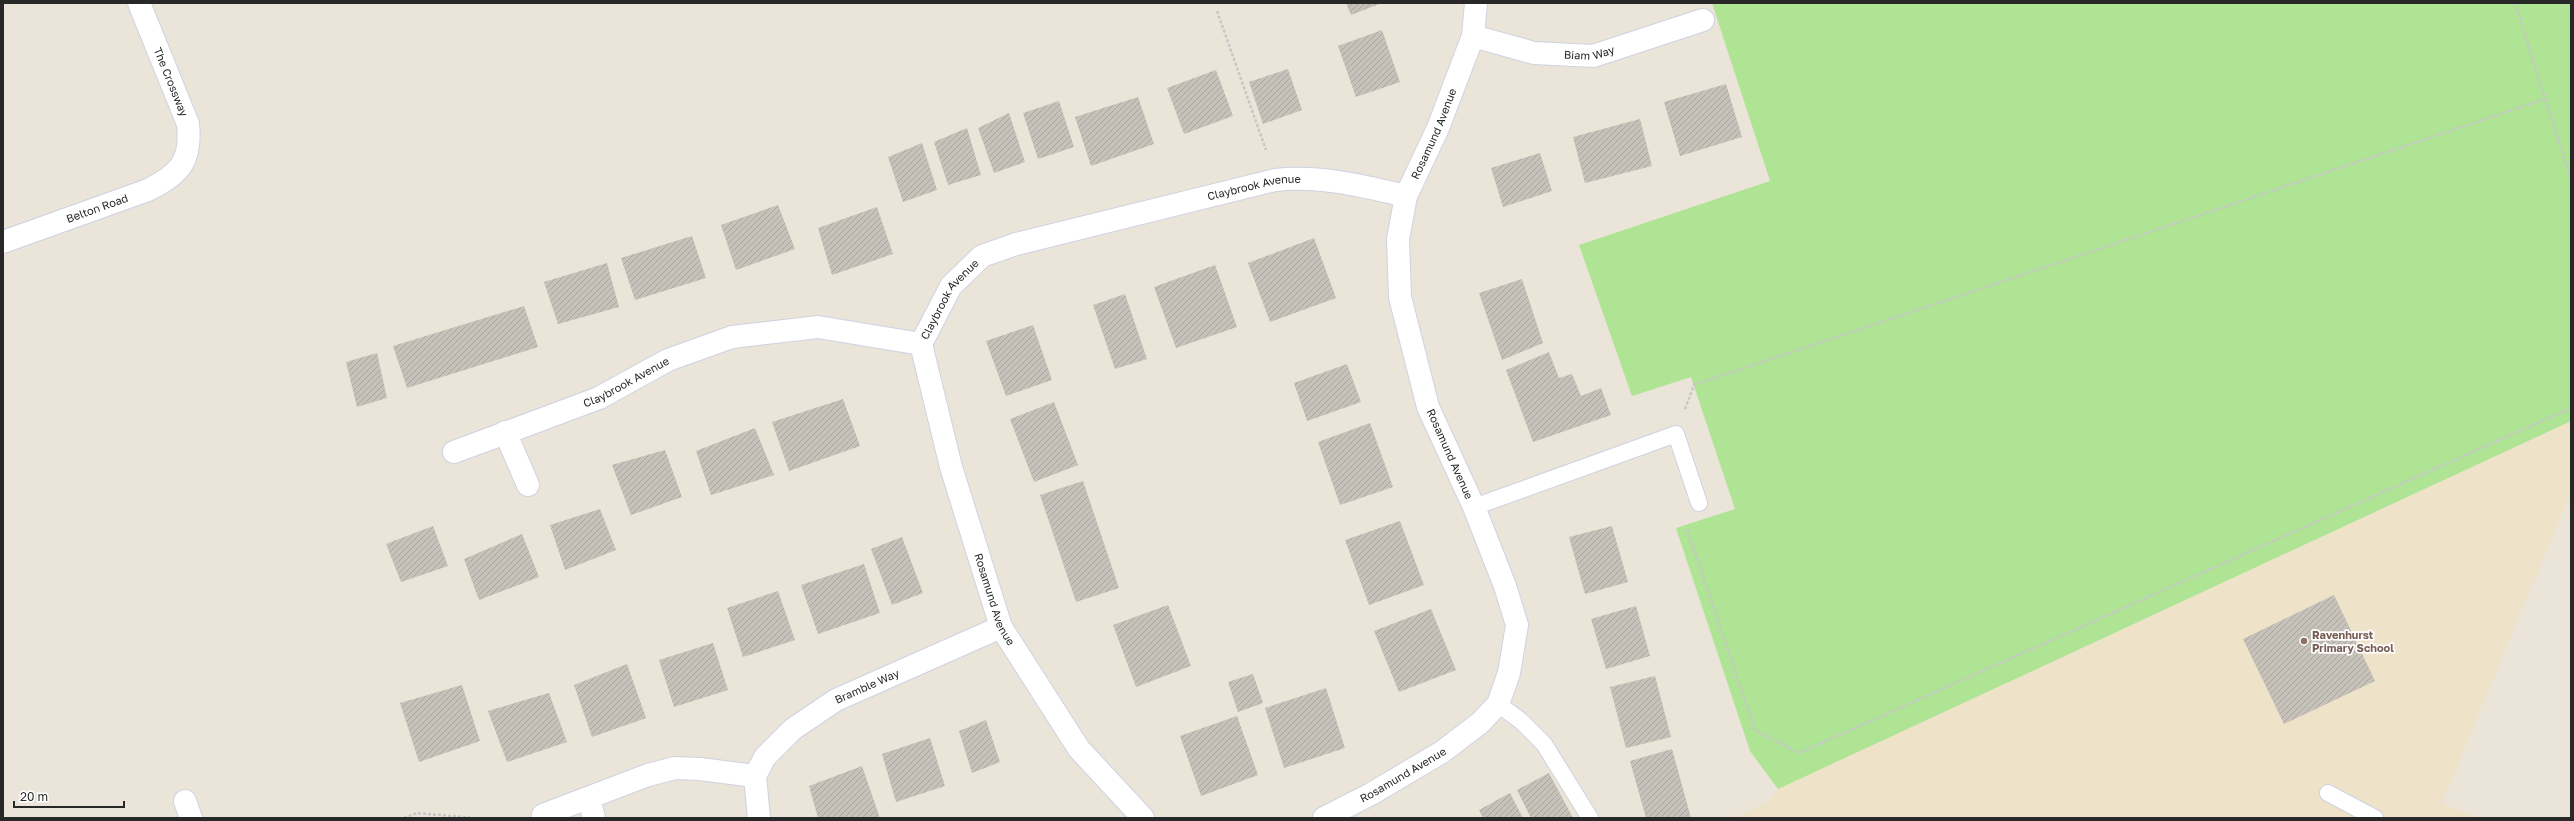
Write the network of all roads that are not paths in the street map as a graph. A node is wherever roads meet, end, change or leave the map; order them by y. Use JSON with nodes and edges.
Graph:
{"nodes":[{"id":1,"x":139,"y":3,"type":"edge"},
{"id":2,"x":1476,"y":3,"type":"edge"},
{"id":3,"x":1703,"y":20,"type":"dead end"},
{"id":4,"x":1473,"y":36,"type":"junction"},
{"id":5,"x":184,"y":163,"type":"joint"},
{"id":6,"x":1406,"y":196,"type":"junction"},
{"id":7,"x":3,"y":242,"type":"edge"},
{"id":8,"x":921,"y":344,"type":"junction"},
{"id":9,"x":505,"y":432,"type":"junction"},
{"id":10,"x":454,"y":452,"type":"dead end"},
{"id":11,"x":528,"y":485,"type":"dead end"},
{"id":12,"x":1699,"y":503,"type":"road end"},
{"id":13,"x":1474,"y":507,"type":"junction"},
{"id":14,"x":1001,"y":627,"type":"junction"},
{"id":15,"x":1498,"y":704,"type":"junction"},
{"id":16,"x":755,"y":776,"type":"junction"},
{"id":17,"x":2328,"y":793,"type":"dead end"},
{"id":18,"x":592,"y":808,"type":"edge"},
{"id":19,"x":543,"y":815,"type":"dead end"},
{"id":20,"x":759,"y":818,"type":"edge"},
{"id":21,"x":1143,"y":818,"type":"edge"},
{"id":22,"x":1324,"y":818,"type":"edge"},
{"id":23,"x":1590,"y":818,"type":"edge"},
{"id":24,"x":2375,"y":818,"type":"edge"}],
"edges":[{"from":1,"to":5,"type":"street","name":"The Crossway"},
{"from":2,"to":4,"type":"street","name":"Rosamund Avenue"},
{"from":3,"to":4,"type":"street","name":"Biam Way"},
{"from":4,"to":6,"type":"street","name":"Rosamund Avenue"},
{"from":5,"to":7,"type":"street","name":"Belton Road"},
{"from":6,"to":8,"type":"street","name":"Claybrook Avenue"},
{"from":6,"to":13,"type":"street","name":"Rosamund Avenue"},
{"from":8,"to":9,"type":"street","name":"Claybrook Avenue"},
{"from":8,"to":14,"type":"street","name":"Rosamund Avenue"},
{"from":9,"to":10,"type":"street","name":"Claybrook Avenue"},
{"from":9,"to":11,"type":"street"},
{"from":12,"to":13,"type":"lane"},
{"from":13,"to":15,"type":"street","name":"Rosamund Avenue"},
{"from":14,"to":16,"type":"street","name":"Bramble Way"},
{"from":14,"to":21,"type":"street","name":"Rosamund Avenue"},
{"from":15,"to":22,"type":"street","name":"Rosamund Avenue"},
{"from":15,"to":23,"type":"lane"},
{"from":16,"to":18,"type":"street"},
{"from":16,"to":20,"type":"street"},
{"from":17,"to":24,"type":"lane"},
{"from":18,"to":19,"type":"street"}]}
